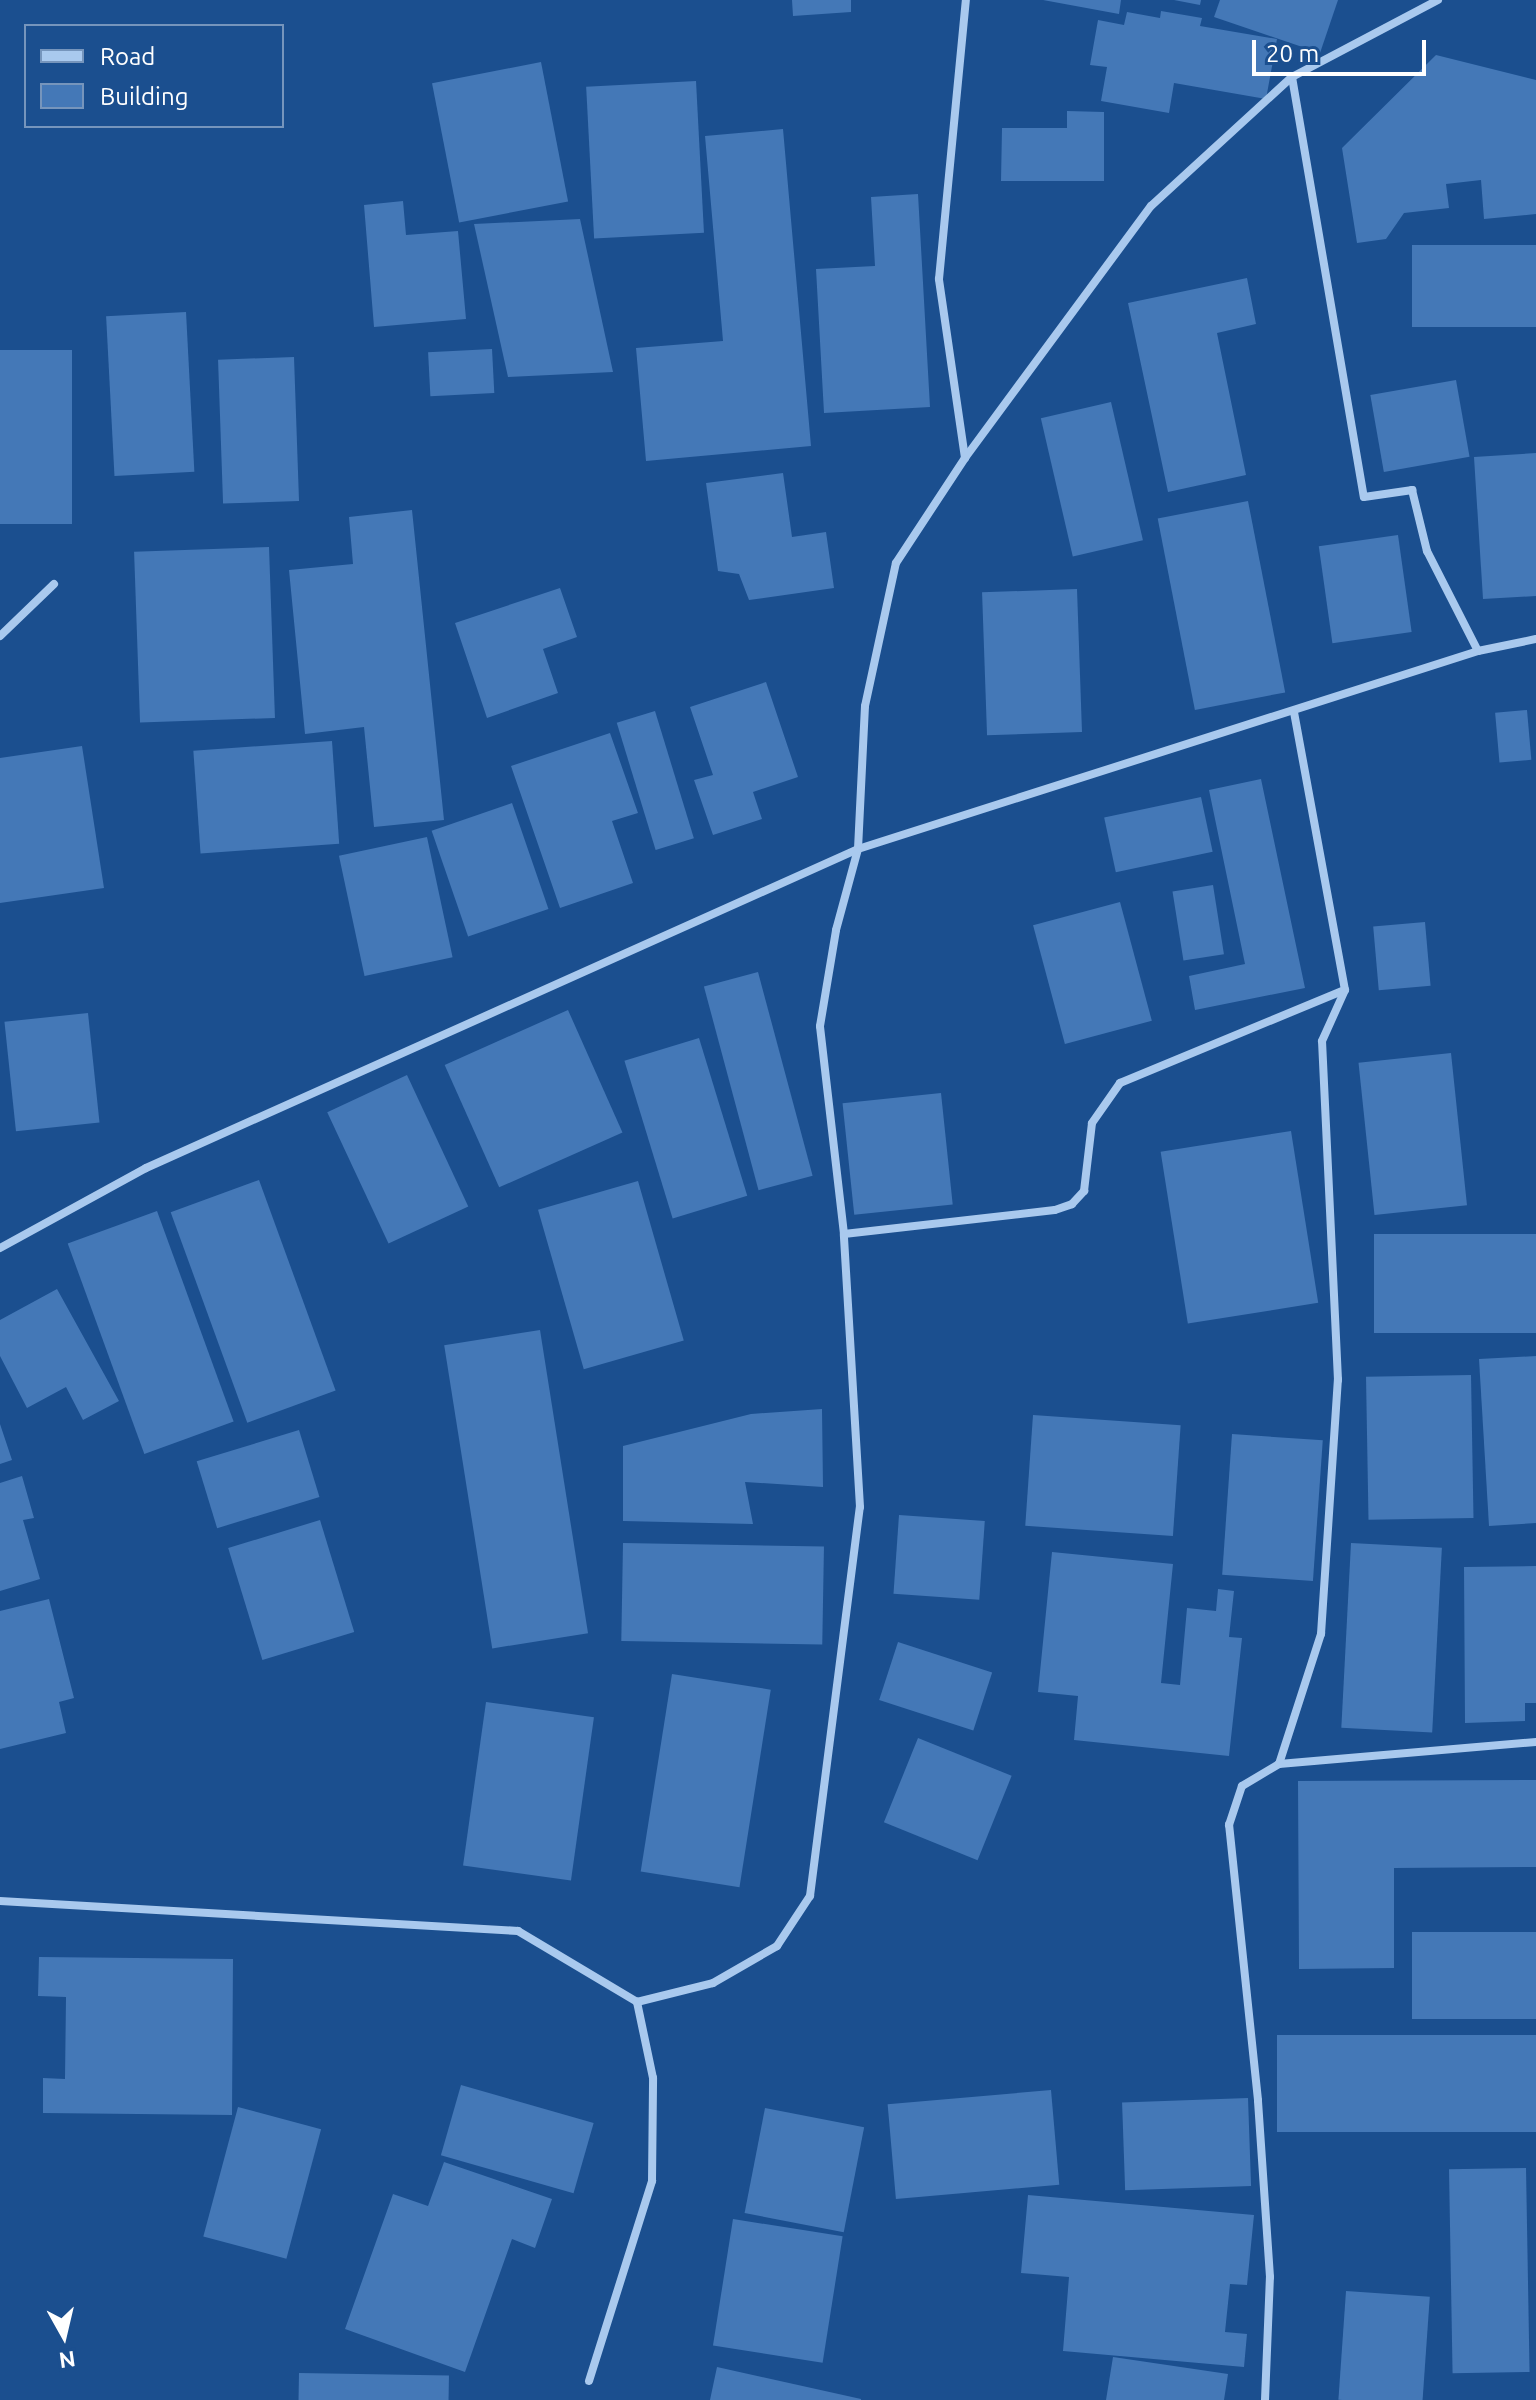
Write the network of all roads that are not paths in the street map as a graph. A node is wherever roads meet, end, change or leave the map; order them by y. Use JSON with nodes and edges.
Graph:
{"nodes":[{"id":1,"x":966,"y":0,"type":"edge"},
{"id":2,"x":1438,"y":0,"type":"edge"},
{"id":3,"x":1292,"y":77,"type":"junction"},
{"id":4,"x":965,"y":458,"type":"junction"},
{"id":5,"x":54,"y":584,"type":"dead end"},
{"id":6,"x":0,"y":636,"type":"edge"},
{"id":7,"x":1536,"y":639,"type":"edge"},
{"id":8,"x":1478,"y":651,"type":"junction"},
{"id":9,"x":1294,"y":711,"type":"junction"},
{"id":10,"x":858,"y":849,"type":"junction"},
{"id":11,"x":1345,"y":990,"type":"junction"},
{"id":12,"x":844,"y":1234,"type":"junction"},
{"id":13,"x":0,"y":1248,"type":"edge"},
{"id":14,"x":1536,"y":1742,"type":"edge"},
{"id":15,"x":1279,"y":1764,"type":"junction"},
{"id":16,"x":0,"y":1901,"type":"edge"},
{"id":17,"x":637,"y":2002,"type":"junction"},
{"id":18,"x":589,"y":2381,"type":"dead end"},
{"id":19,"x":1265,"y":2400,"type":"edge"}],
"edges":[{"from":1,"to":4,"type":"street"},
{"from":2,"to":3,"type":"street"},
{"from":3,"to":4,"type":"street"},
{"from":3,"to":8,"type":"street"},
{"from":4,"to":10,"type":"street"},
{"from":5,"to":6,"type":"street"},
{"from":7,"to":8,"type":"street"},
{"from":8,"to":9,"type":"street"},
{"from":9,"to":10,"type":"street"},
{"from":9,"to":11,"type":"street"},
{"from":10,"to":12,"type":"street"},
{"from":10,"to":13,"type":"street"},
{"from":11,"to":12,"type":"street"},
{"from":11,"to":15,"type":"street"},
{"from":12,"to":17,"type":"street"},
{"from":14,"to":15,"type":"street"},
{"from":15,"to":19,"type":"street"},
{"from":16,"to":17,"type":"street"},
{"from":17,"to":18,"type":"street"}]}
